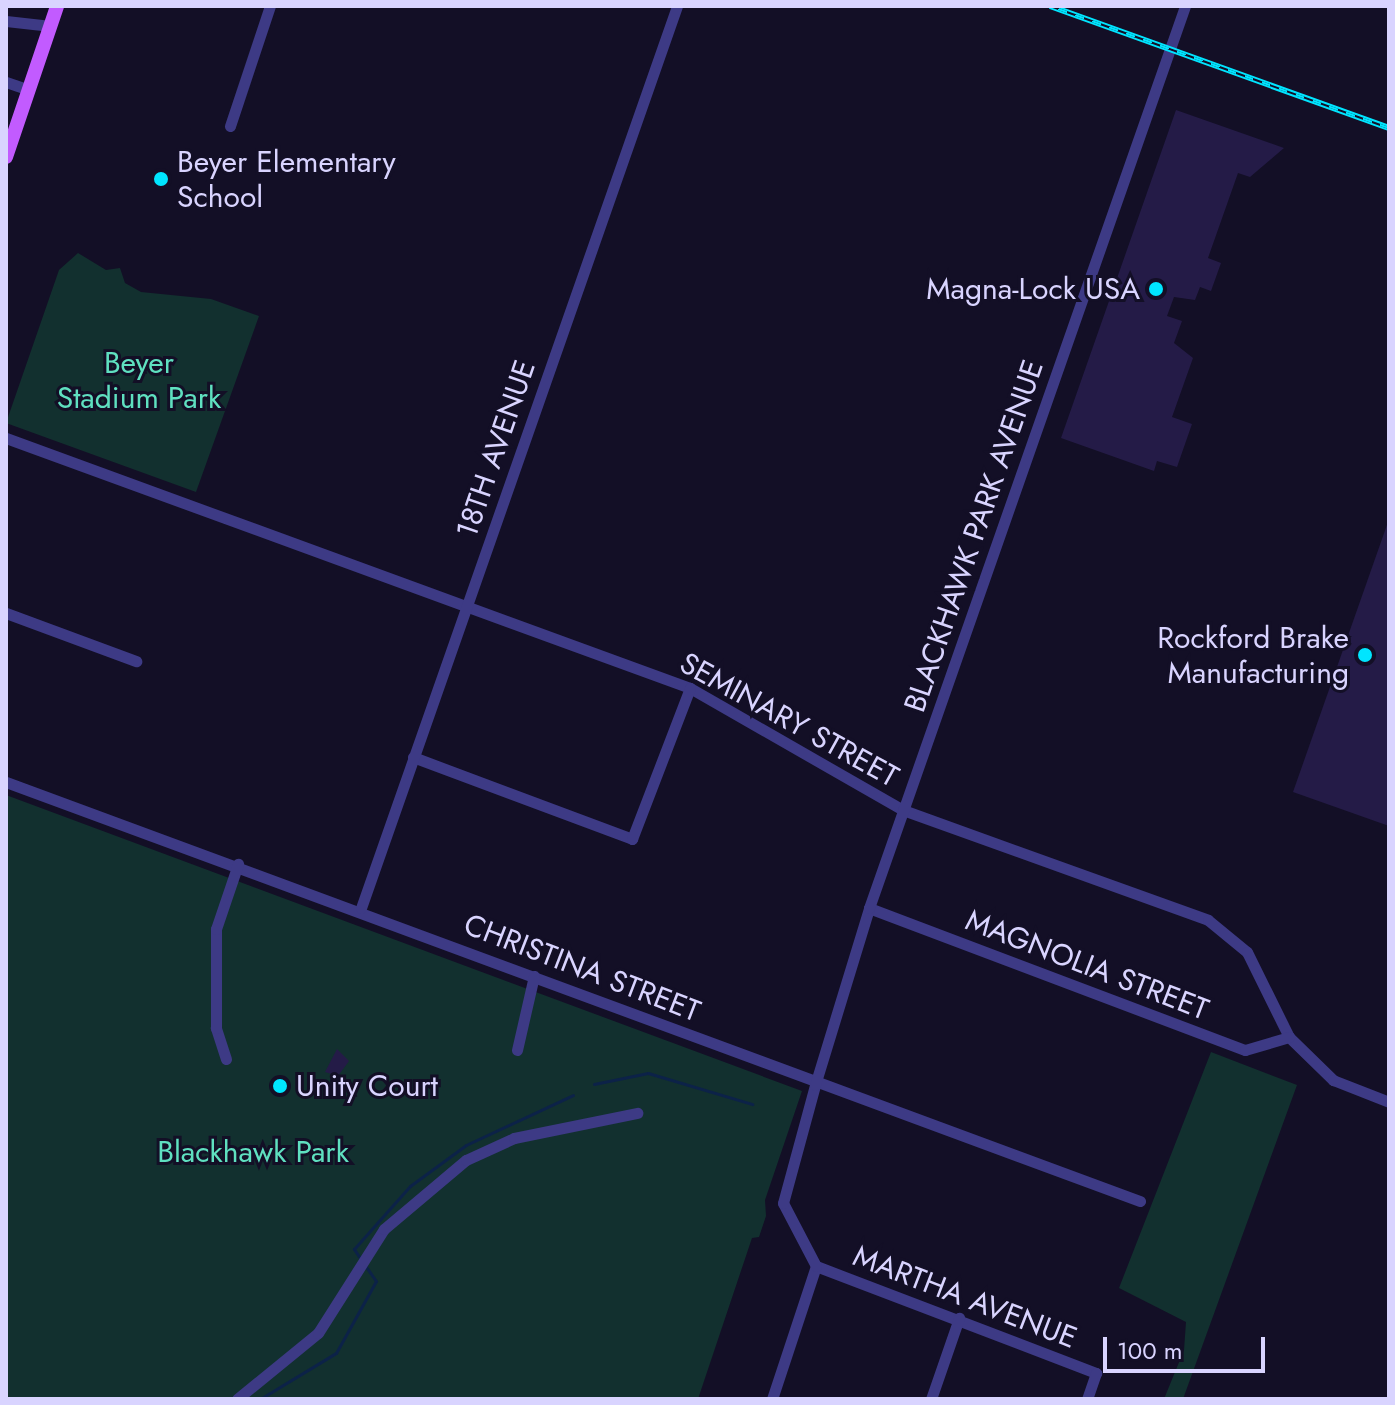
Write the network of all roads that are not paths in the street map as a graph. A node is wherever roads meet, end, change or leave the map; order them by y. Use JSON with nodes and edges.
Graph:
{"nodes":[{"id":1,"x":57,"y":6,"type":"edge"},
{"id":2,"x":270,"y":6,"type":"edge"},
{"id":3,"x":677,"y":6,"type":"edge"},
{"id":4,"x":1185,"y":6,"type":"edge"},
{"id":5,"x":6,"y":21,"type":"edge"},
{"id":6,"x":51,"y":26,"type":"junction"},
{"id":7,"x":6,"y":82,"type":"edge"},
{"id":8,"x":29,"y":90,"type":"junction"},
{"id":9,"x":230,"y":126,"type":"dead end"},
{"id":10,"x":6,"y":157,"type":"edge"},
{"id":11,"x":6,"y":438,"type":"edge"},
{"id":12,"x":467,"y":606,"type":"junction"},
{"id":13,"x":6,"y":613,"type":"edge"},
{"id":14,"x":136,"y":661,"type":"dead end"},
{"id":15,"x":690,"y":688,"type":"junction"},
{"id":16,"x":413,"y":757,"type":"junction"},
{"id":17,"x":6,"y":782,"type":"edge"},
{"id":18,"x":903,"y":810,"type":"junction"},
{"id":19,"x":238,"y":864,"type":"junction"},
{"id":20,"x":361,"y":908,"type":"junction"},
{"id":21,"x":869,"y":908,"type":"junction"},
{"id":22,"x":534,"y":976,"type":"junction"},
{"id":23,"x":1289,"y":1037,"type":"junction"},
{"id":24,"x":517,"y":1050,"type":"dead end"},
{"id":25,"x":226,"y":1059,"type":"dead end"},
{"id":26,"x":815,"y":1085,"type":"junction"},
{"id":27,"x":1389,"y":1102,"type":"edge"},
{"id":28,"x":637,"y":1113,"type":"dead end"},
{"id":29,"x":1140,"y":1201,"type":"dead end"},
{"id":30,"x":816,"y":1266,"type":"junction"},
{"id":31,"x":959,"y":1318,"type":"junction"},
{"id":32,"x":237,"y":1399,"type":"edge"},
{"id":33,"x":772,"y":1399,"type":"edge"},
{"id":34,"x":931,"y":1399,"type":"edge"},
{"id":35,"x":1087,"y":1399,"type":"edge"}],
"edges":[{"from":1,"to":6,"type":"main road"},
{"from":2,"to":9,"type":"street"},
{"from":3,"to":12,"type":"street","name":"18TH AVENUE"},
{"from":4,"to":18,"type":"street","name":"BLACKHAWK PARK AVENUE"},
{"from":5,"to":6,"type":"street"},
{"from":6,"to":8,"type":"main road"},
{"from":7,"to":8,"type":"street"},
{"from":8,"to":10,"type":"main road"},
{"from":11,"to":12,"type":"street","name":"SEMINARY STREET"},
{"from":12,"to":15,"type":"street","name":"SEMINARY STREET"},
{"from":12,"to":16,"type":"street","name":"18TH AVENUE"},
{"from":13,"to":14,"type":"street"},
{"from":15,"to":16,"type":"street"},
{"from":15,"to":18,"type":"street","name":"SEMINARY STREET"},
{"from":16,"to":20,"type":"street","name":"18TH AVENUE"},
{"from":17,"to":19,"type":"street","name":"CHRISTINA STREET"},
{"from":18,"to":21,"type":"street","name":"BLACKHAWK PARK AVENUE"},
{"from":18,"to":23,"type":"street","name":"SEMINARY STREET"},
{"from":19,"to":20,"type":"street","name":"CHRISTINA STREET"},
{"from":19,"to":25,"type":"street"},
{"from":20,"to":22,"type":"street","name":"CHRISTINA STREET"},
{"from":21,"to":23,"type":"street","name":"MAGNOLIA STREET"},
{"from":21,"to":26,"type":"street","name":"BLACKHAWK PARK AVENUE"},
{"from":22,"to":24,"type":"street"},
{"from":22,"to":26,"type":"street","name":"CHRISTINA STREET"},
{"from":23,"to":27,"type":"street","name":"SEMINARY STREET"},
{"from":26,"to":29,"type":"street","name":"CHRISTINA STREET"},
{"from":26,"to":30,"type":"street","name":"BLACKHAWK PARK AVENUE"},
{"from":28,"to":32,"type":"street"},
{"from":30,"to":31,"type":"street","name":"MARTHA AVENUE"},
{"from":30,"to":33,"type":"street"},
{"from":31,"to":34,"type":"street"},
{"from":31,"to":35,"type":"street","name":"MARTHA AVENUE"}]}
